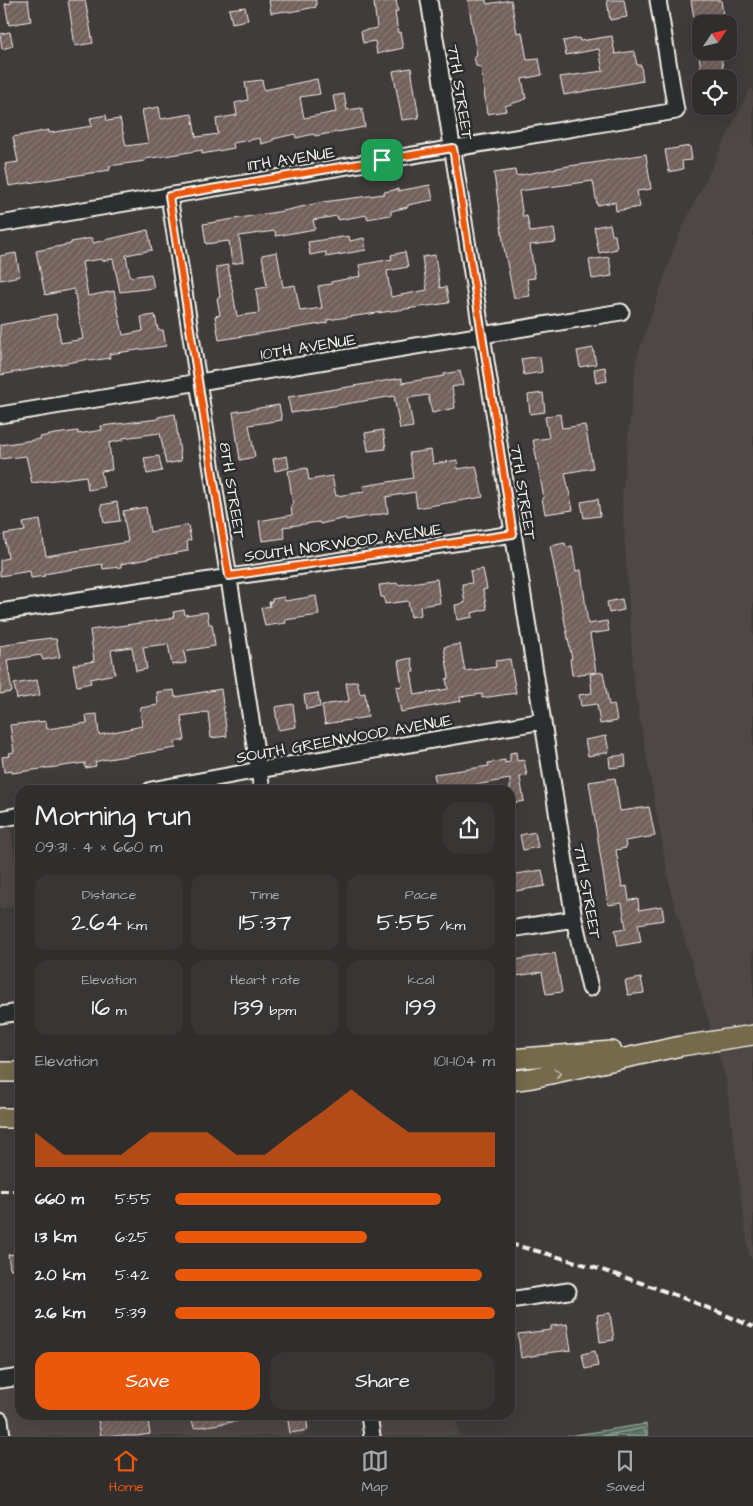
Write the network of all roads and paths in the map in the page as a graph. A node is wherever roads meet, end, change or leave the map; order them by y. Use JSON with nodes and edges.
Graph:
{"nodes":[{"id":1,"x":429,"y":0,"type":"edge"},
{"id":2,"x":658,"y":0,"type":"edge"},
{"id":3,"x":453,"y":148,"type":"junction"},
{"id":4,"x":169,"y":196,"type":"junction"},
{"id":5,"x":0,"y":224,"type":"edge"},
{"id":6,"x":621,"y":312,"type":"dead end"},
{"id":7,"x":482,"y":335,"type":"junction"},
{"id":8,"x":198,"y":382,"type":"junction"},
{"id":9,"x":0,"y":415,"type":"edge"},
{"id":10,"x":513,"y":534,"type":"junction"},
{"id":11,"x":229,"y":576,"type":"junction"},
{"id":12,"x":0,"y":612,"type":"edge"},
{"id":13,"x":543,"y":722,"type":"junction"},
{"id":14,"x":259,"y":770,"type":"junction"},
{"id":15,"x":178,"y":785,"type":"edge"},
{"id":16,"x":261,"y":785,"type":"edge"},
{"id":17,"x":15,"y":816,"type":"edge"},
{"id":18,"x":0,"y":819,"type":"edge"},
{"id":19,"x":574,"y":919,"type":"junction"},
{"id":20,"x":515,"y":928,"type":"edge"},
{"id":21,"x":590,"y":988,"type":"dead end"},
{"id":22,"x":15,"y":1013,"type":"edge"},
{"id":23,"x":0,"y":1015,"type":"edge"},
{"id":24,"x":753,"y":1035,"type":"edge"},
{"id":25,"x":680,"y":1046,"type":"junction"},
{"id":26,"x":515,"y":1059,"type":"edge"},
{"id":27,"x":0,"y":1072,"type":"edge"},
{"id":28,"x":15,"y":1072,"type":"edge"},
{"id":29,"x":515,"y":1080,"type":"edge"},
{"id":30,"x":0,"y":1118,"type":"edge"},
{"id":31,"x":15,"y":1118,"type":"edge"},
{"id":32,"x":15,"y":1119,"type":"edge"},
{"id":33,"x":0,"y":1123,"type":"edge"},
{"id":34,"x":568,"y":1291,"type":"dead end"},
{"id":35,"x":515,"y":1299,"type":"edge"},
{"id":36,"x":15,"y":1378,"type":"edge"},
{"id":37,"x":0,"y":1380,"type":"edge"},
{"id":38,"x":0,"y":1420,"type":"edge"},
{"id":39,"x":369,"y":1420,"type":"edge"},
{"id":40,"x":2,"y":1436,"type":"edge"},
{"id":41,"x":372,"y":1436,"type":"edge"}],
"edges":[{"from":1,"to":3,"type":"street","name":"7TH STREET"},
{"from":2,"to":3,"type":"street","name":"11TH AVENUE"},
{"from":3,"to":4,"type":"street","name":"11TH AVENUE"},
{"from":3,"to":7,"type":"street","name":"7TH STREET"},
{"from":4,"to":5,"type":"street","name":"11TH AVENUE"},
{"from":4,"to":8,"type":"street","name":"8TH STREET"},
{"from":6,"to":7,"type":"street","name":"10TH AVENUE"},
{"from":7,"to":8,"type":"street","name":"10TH AVENUE"},
{"from":7,"to":10,"type":"street","name":"7TH STREET"},
{"from":8,"to":9,"type":"street","name":"10TH AVENUE"},
{"from":8,"to":11,"type":"street","name":"8TH STREET"},
{"from":10,"to":11,"type":"street","name":"SOUTH NORWOOD AVENUE"},
{"from":10,"to":13,"type":"street","name":"7TH STREET"},
{"from":11,"to":12,"type":"street","name":"SOUTH NORWOOD AVENUE"},
{"from":11,"to":14,"type":"street","name":"8TH STREET"},
{"from":13,"to":14,"type":"street","name":"SOUTH GREENWOOD AVENUE"},
{"from":13,"to":19,"type":"street","name":"7TH STREET"},
{"from":14,"to":15,"type":"street","name":"SOUTH GREENWOOD AVENUE"},
{"from":14,"to":16,"type":"street","name":"8TH STREET"},
{"from":17,"to":18,"type":"street"},
{"from":19,"to":20,"type":"street"},
{"from":19,"to":21,"type":"street","name":"7TH STREET"},
{"from":22,"to":23,"type":"street"},
{"from":24,"to":25,"type":"main road"},
{"from":25,"to":26,"type":"main road"},
{"from":29,"to":25,"type":"main road","one_way":true},
{"from":27,"to":28,"type":"main road"},
{"from":30,"to":31,"type":"main road"},
{"from":32,"to":33,"type":"main road"},
{"from":34,"to":35,"type":"street"},
{"from":36,"to":37,"type":"street"},
{"from":38,"to":40,"type":"street"},
{"from":39,"to":41,"type":"street"}]}
